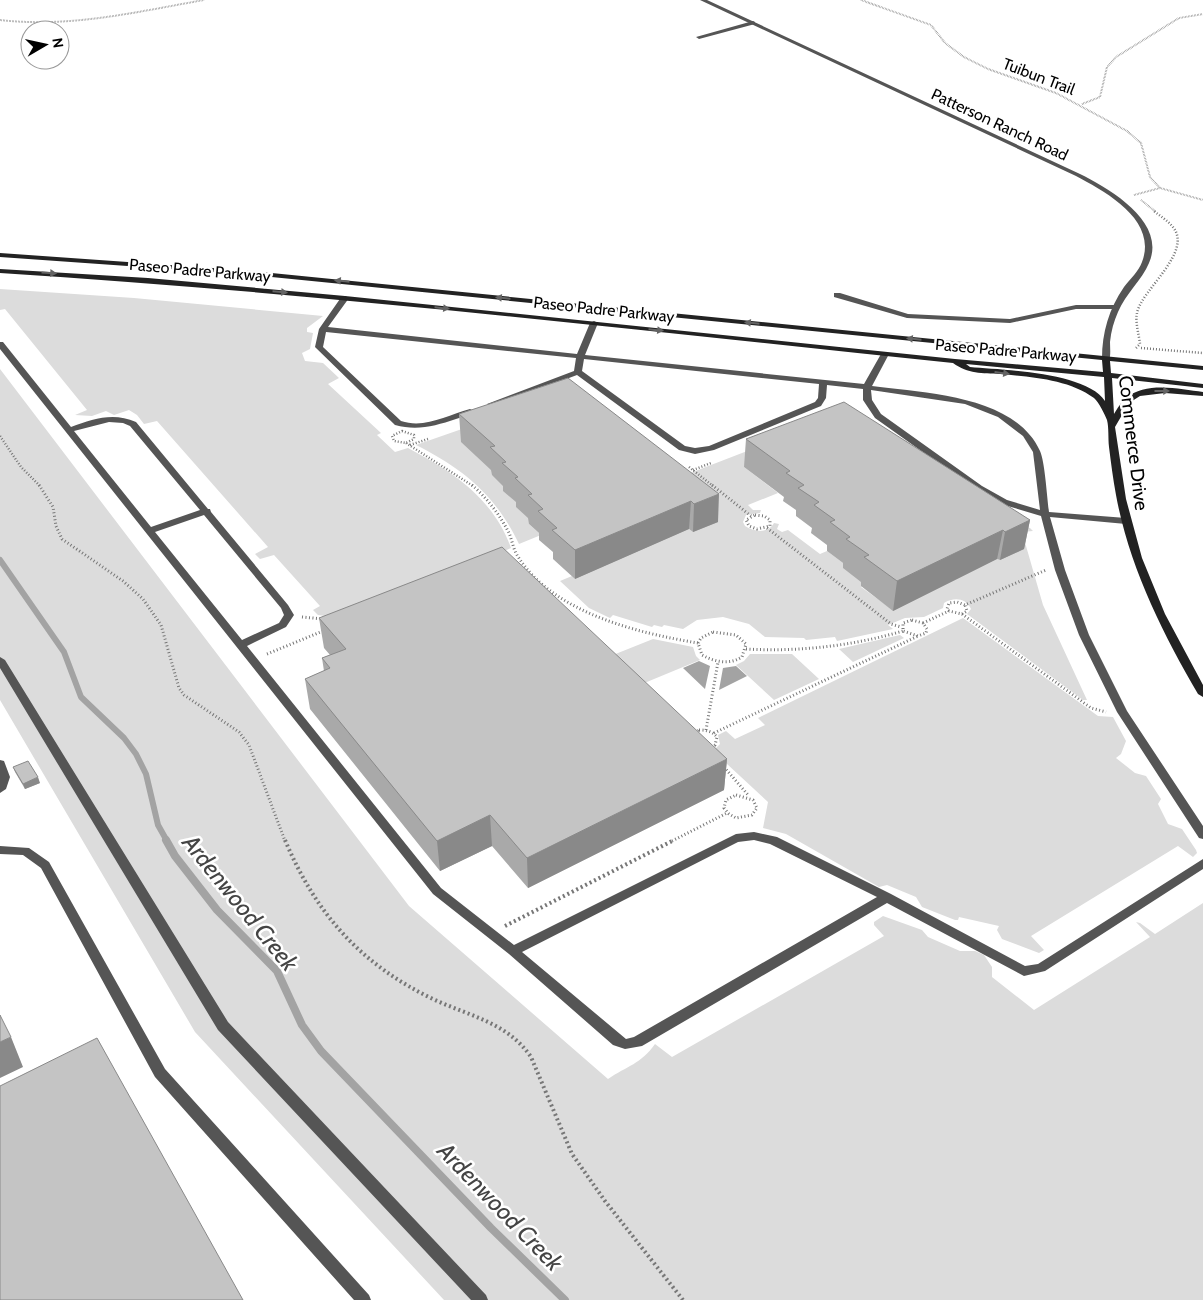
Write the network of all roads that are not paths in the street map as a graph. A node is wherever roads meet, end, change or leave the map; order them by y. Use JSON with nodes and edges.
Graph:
{"nodes":[{"id":1,"x":703,"y":0,"type":"edge"},
{"id":2,"x":753,"y":23,"type":"junction"},
{"id":3,"x":699,"y":38,"type":"dead end"},
{"id":4,"x":0,"y":255,"type":"edge"},
{"id":5,"x":0,"y":271,"type":"edge"},
{"id":6,"x":837,"y":295,"type":"dead end"},
{"id":7,"x":345,"y":298,"type":"junction"},
{"id":8,"x":1116,"y":307,"type":"junction"},
{"id":9,"x":594,"y":323,"type":"junction"},
{"id":10,"x":323,"y":329,"type":"junction"},
{"id":11,"x":0,"y":344,"type":"edge"},
{"id":12,"x":885,"y":354,"type":"junction"},
{"id":13,"x":580,"y":356,"type":"junction"},
{"id":14,"x":1106,"y":359,"type":"junction"},
{"id":15,"x":955,"y":362,"type":"junction"},
{"id":16,"x":1203,"y":368,"type":"edge"},
{"id":17,"x":578,"y":372,"type":"junction"},
{"id":18,"x":1108,"y":374,"type":"junction"},
{"id":19,"x":824,"y":382,"type":"junction"},
{"id":20,"x":1203,"y":386,"type":"edge"},
{"id":21,"x":865,"y":387,"type":"junction"},
{"id":22,"x":1203,"y":394,"type":"edge"},
{"id":23,"x":1112,"y":426,"type":"junction"},
{"id":24,"x":69,"y":430,"type":"junction"},
{"id":25,"x":207,"y":511,"type":"junction"},
{"id":26,"x":1046,"y":514,"type":"junction"},
{"id":27,"x":1126,"y":521,"type":"junction"},
{"id":28,"x":150,"y":531,"type":"junction"},
{"id":29,"x":241,"y":645,"type":"junction"},
{"id":30,"x":0,"y":660,"type":"edge"},
{"id":31,"x":1203,"y":694,"type":"edge"},
{"id":32,"x":0,"y":764,"type":"edge"},
{"id":33,"x":0,"y":789,"type":"edge"},
{"id":34,"x":1203,"y":835,"type":"edge"},
{"id":35,"x":0,"y":850,"type":"edge"},
{"id":36,"x":1203,"y":862,"type":"edge"},
{"id":37,"x":887,"y":896,"type":"junction"},
{"id":38,"x":512,"y":951,"type":"junction"},
{"id":39,"x":364,"y":1300,"type":"edge"},
{"id":40,"x":481,"y":1300,"type":"edge"}],
"edges":[{"from":1,"to":2,"type":"street","name":"Patterson Ranch Road"},
{"from":2,"to":3,"type":"street"},
{"from":2,"to":8,"type":"street","name":"Patterson Ranch Road"},
{"from":14,"to":4,"type":"main road","name":"Paseo Padre Parkway","one_way":true},
{"from":5,"to":7,"type":"main road","name":"Paseo Padre Parkway","one_way":true},
{"from":6,"to":8,"type":"street"},
{"from":7,"to":9,"type":"main road","name":"Paseo Padre Parkway","one_way":true},
{"from":7,"to":10,"type":"street"},
{"from":8,"to":14,"type":"street","name":"Patterson Ranch Road"},
{"from":9,"to":12,"type":"main road","name":"Paseo Padre Parkway","one_way":true},
{"from":9,"to":13,"type":"street"},
{"from":10,"to":13,"type":"street"},
{"from":10,"to":17,"type":"street"},
{"from":11,"to":24,"type":"street"},
{"from":12,"to":15,"type":"main road","name":"Paseo Padre Parkway"},
{"from":12,"to":21,"type":"street"},
{"from":13,"to":17,"type":"street"},
{"from":13,"to":19,"type":"street"},
{"from":14,"to":16,"type":"main road","name":"Paseo Padre Parkway"},
{"from":14,"to":18,"type":"main road","name":"Commerce Drive"},
{"from":15,"to":18,"type":"main road","name":"Paseo Padre Parkway"},
{"from":15,"to":23,"type":"main road","one_way":true},
{"from":17,"to":19,"type":"street"},
{"from":18,"to":20,"type":"main road","name":"Paseo Padre Parkway"},
{"from":18,"to":23,"type":"main road","name":"Commerce Drive"},
{"from":19,"to":21,"type":"street"},
{"from":21,"to":26,"type":"street"},
{"from":21,"to":26,"type":"street"},
{"from":23,"to":22,"type":"main road","one_way":true},
{"from":23,"to":27,"type":"main road","name":"Commerce Drive"},
{"from":24,"to":25,"type":"street"},
{"from":24,"to":28,"type":"street"},
{"from":25,"to":28,"type":"street"},
{"from":25,"to":29,"type":"street"},
{"from":26,"to":27,"type":"street"},
{"from":26,"to":34,"type":"street"},
{"from":27,"to":31,"type":"main road","name":"Commerce Drive"},
{"from":28,"to":29,"type":"street"},
{"from":29,"to":38,"type":"street"},
{"from":30,"to":40,"type":"street"},
{"from":32,"to":33,"type":"street"},
{"from":35,"to":39,"type":"street"},
{"from":36,"to":37,"type":"street"},
{"from":37,"to":38,"type":"street"},
{"from":37,"to":38,"type":"street"}]}
